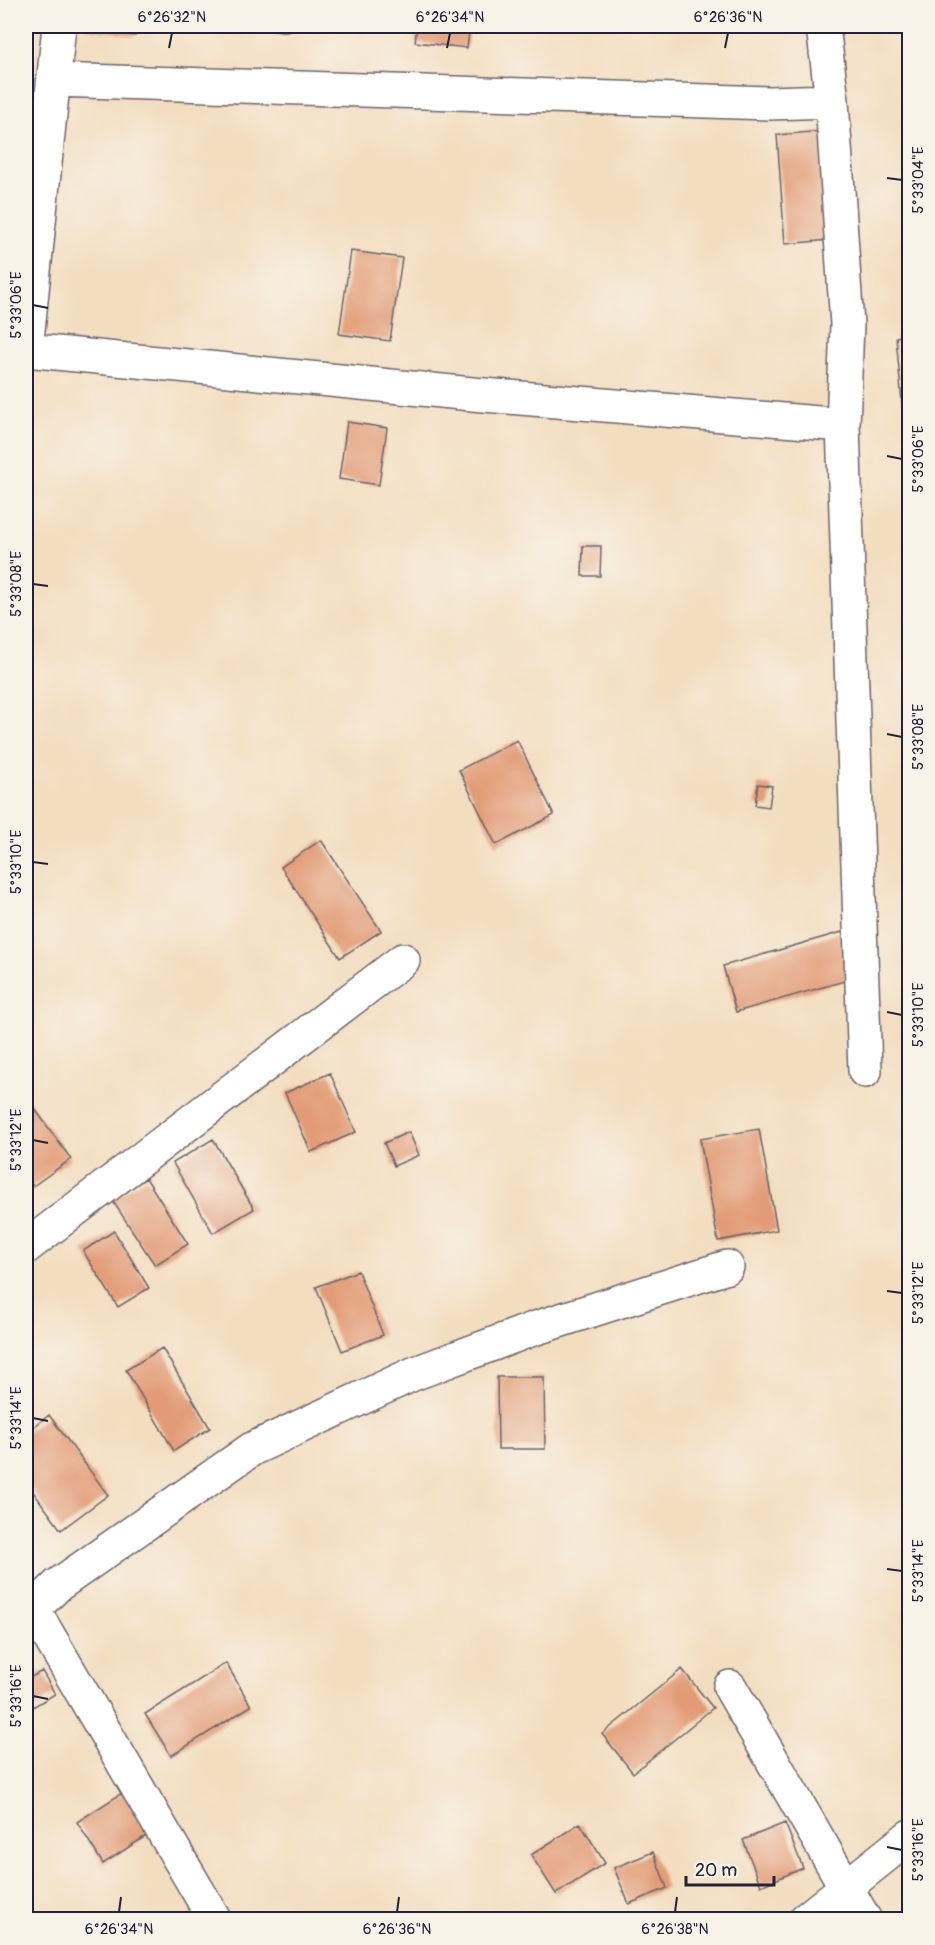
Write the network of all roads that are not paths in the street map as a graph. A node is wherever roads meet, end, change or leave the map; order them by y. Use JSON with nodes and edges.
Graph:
{"nodes":[{"id":1,"x":59,"y":26,"type":"edge"},
{"id":2,"x":823,"y":26,"type":"edge"},
{"id":3,"x":54,"y":80,"type":"junction"},
{"id":4,"x":832,"y":101,"type":"junction"},
{"id":5,"x":843,"y":425,"type":"junction"},
{"id":6,"x":403,"y":960,"type":"dead end"},
{"id":7,"x":865,"y":1071,"type":"dead end"},
{"id":8,"x":26,"y":1247,"type":"edge"},
{"id":9,"x":727,"y":1267,"type":"dead end"},
{"id":10,"x":29,"y":1612,"type":"edge"},
{"id":11,"x":730,"y":1687,"type":"dead end"},
{"id":12,"x":909,"y":1836,"type":"edge"},
{"id":13,"x":845,"y":1887,"type":"junction"},
{"id":14,"x":215,"y":1920,"type":"edge"},
{"id":15,"x":805,"y":1920,"type":"edge"},
{"id":16,"x":865,"y":1920,"type":"edge"}],
"edges":[{"from":1,"to":3,"type":"street"},
{"from":2,"to":4,"type":"street"},
{"from":3,"to":4,"type":"street"},
{"from":3,"to":5,"type":"street"},
{"from":4,"to":5,"type":"street"},
{"from":5,"to":7,"type":"street"},
{"from":6,"to":8,"type":"street"},
{"from":9,"to":10,"type":"street"},
{"from":10,"to":14,"type":"street"},
{"from":11,"to":13,"type":"street"},
{"from":12,"to":13,"type":"street"},
{"from":13,"to":15,"type":"street"},
{"from":13,"to":16,"type":"street"}]}
